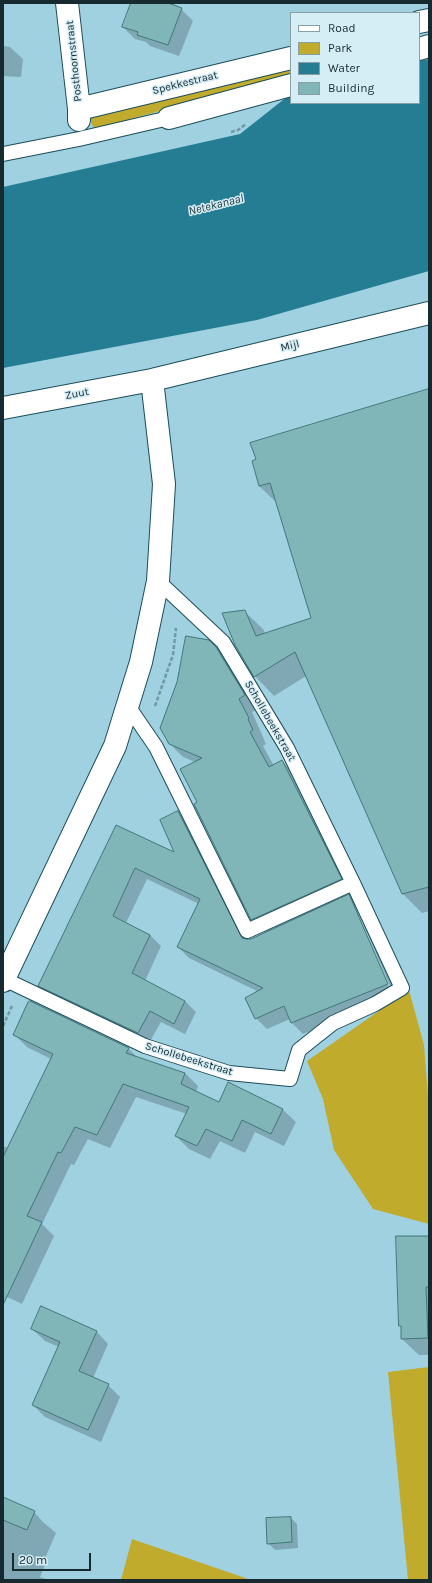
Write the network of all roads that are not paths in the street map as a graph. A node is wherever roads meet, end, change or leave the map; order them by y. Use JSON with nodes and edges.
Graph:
{"nodes":[{"id":1,"x":67,"y":3,"type":"edge"},
{"id":2,"x":290,"y":58,"type":"edge"},
{"id":3,"x":290,"y":85,"type":"edge"},
{"id":4,"x":79,"y":114,"type":"joint"},
{"id":5,"x":169,"y":118,"type":"joint"},
{"id":6,"x":3,"y":154,"type":"edge"},
{"id":7,"x":429,"y":313,"type":"edge"},
{"id":8,"x":152,"y":380,"type":"junction"},
{"id":9,"x":3,"y":408,"type":"edge"},
{"id":10,"x":158,"y":581,"type":"junction"},
{"id":11,"x":128,"y":706,"type":"junction"},
{"id":12,"x":353,"y":883,"type":"junction"},
{"id":13,"x":3,"y":980,"type":"edge"}],
"edges":[{"from":1,"to":4,"type":"street","name":"Posthoornstraat"},
{"from":2,"to":4,"type":"street","name":"Spekkestraat"},
{"from":3,"to":5,"type":"street"},
{"from":5,"to":6,"type":"lane"},
{"from":7,"to":8,"type":"street","name":"Mijl"},
{"from":8,"to":9,"type":"street","name":"Zuut"},
{"from":8,"to":10,"type":"street","name":"Schollebeekstraat"},
{"from":10,"to":11,"type":"street","name":"Schollebeekstraat"},
{"from":10,"to":12,"type":"lane","name":"Schollebeekstraat"},
{"from":11,"to":12,"type":"lane"},
{"from":11,"to":13,"type":"street","name":"Schollebeekstraat"},
{"from":12,"to":13,"type":"lane","name":"Schollebeekstraat"}]}
